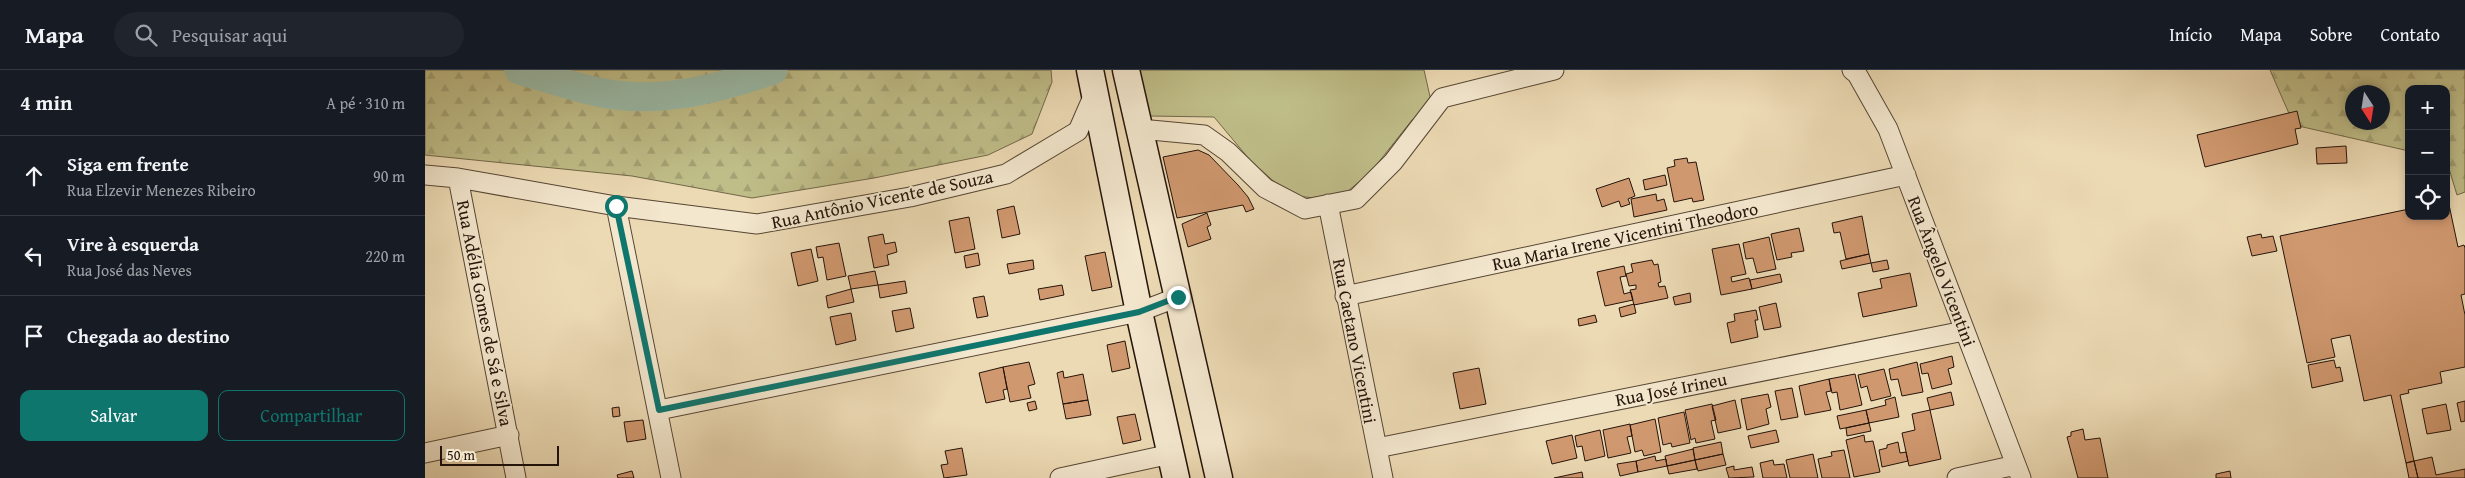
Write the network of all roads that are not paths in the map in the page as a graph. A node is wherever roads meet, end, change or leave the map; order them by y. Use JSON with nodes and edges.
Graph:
{"nodes":[{"id":1,"x":1126,"y":70,"type":"edge"},
{"id":2,"x":1554,"y":70,"type":"edge"},
{"id":3,"x":1852,"y":70,"type":"edge"},
{"id":4,"x":1093,"y":81,"type":"edge"},
{"id":5,"x":1140,"y":129,"type":"junction"},
{"id":6,"x":1906,"y":175,"type":"junction"},
{"id":7,"x":425,"y":176,"type":"edge"},
{"id":8,"x":458,"y":178,"type":"junction"},
{"id":9,"x":1329,"y":204,"type":"junction"},
{"id":10,"x":616,"y":206,"type":"junction"},
{"id":11,"x":1345,"y":296,"type":"junction"},
{"id":12,"x":1178,"y":297,"type":"junction"},
{"id":13,"x":1139,"y":312,"type":"junction"},
{"id":14,"x":1964,"y":330,"type":"junction"},
{"id":15,"x":659,"y":410,"type":"junction"},
{"id":16,"x":509,"y":435,"type":"junction"},
{"id":17,"x":1377,"y":448,"type":"junction"},
{"id":18,"x":425,"y":453,"type":"edge"},
{"id":19,"x":1173,"y":466,"type":"edge"},
{"id":20,"x":2019,"y":472,"type":"edge"},
{"id":21,"x":517,"y":478,"type":"edge"},
{"id":22,"x":671,"y":478,"type":"edge"},
{"id":23,"x":1060,"y":478,"type":"edge"},
{"id":24,"x":1219,"y":478,"type":"edge"},
{"id":25,"x":1383,"y":478,"type":"edge"},
{"id":26,"x":1957,"y":478,"type":"edge"}],
"edges":[{"from":1,"to":5,"type":"street"},
{"from":2,"to":9,"type":"street"},
{"from":3,"to":6,"type":"street","name":"Rua Ângelo Vicentini"},
{"from":4,"to":10,"type":"street","name":"Rua Antônio Vicente de Souza"},
{"from":4,"to":13,"type":"street"},
{"from":5,"to":9,"type":"street"},
{"from":5,"to":12,"type":"street"},
{"from":6,"to":11,"type":"street","name":"Rua Maria Irene Vicentini Theodoro"},
{"from":6,"to":14,"type":"street","name":"Rua Ângelo Vicentini"},
{"from":7,"to":8,"type":"street","name":"Rua Antônio Vicente de Souza"},
{"from":8,"to":10,"type":"street","name":"Rua Antônio Vicente de Souza"},
{"from":8,"to":16,"type":"street","name":"Rua Adélia Gomes de Sá e Silva"},
{"from":9,"to":11,"type":"street","name":"Rua Caetano Vicentini"},
{"from":10,"to":15,"type":"street"},
{"from":11,"to":17,"type":"street","name":"Rua Caetano Vicentini"},
{"from":12,"to":13,"type":"street"},
{"from":12,"to":24,"type":"street"},
{"from":13,"to":15,"type":"street"},
{"from":13,"to":19,"type":"street"},
{"from":14,"to":17,"type":"street","name":"Rua José Irineu"},
{"from":14,"to":20,"type":"street","name":"Rua Ângelo Vicentini"},
{"from":15,"to":22,"type":"street"},
{"from":16,"to":18,"type":"street"},
{"from":16,"to":21,"type":"street","name":"Rua Adélia Gomes de Sá e Silva"},
{"from":17,"to":25,"type":"street","name":"Rua Caetano Vicentini"},
{"from":19,"to":23,"type":"street"},
{"from":20,"to":26,"type":"street"}]}
